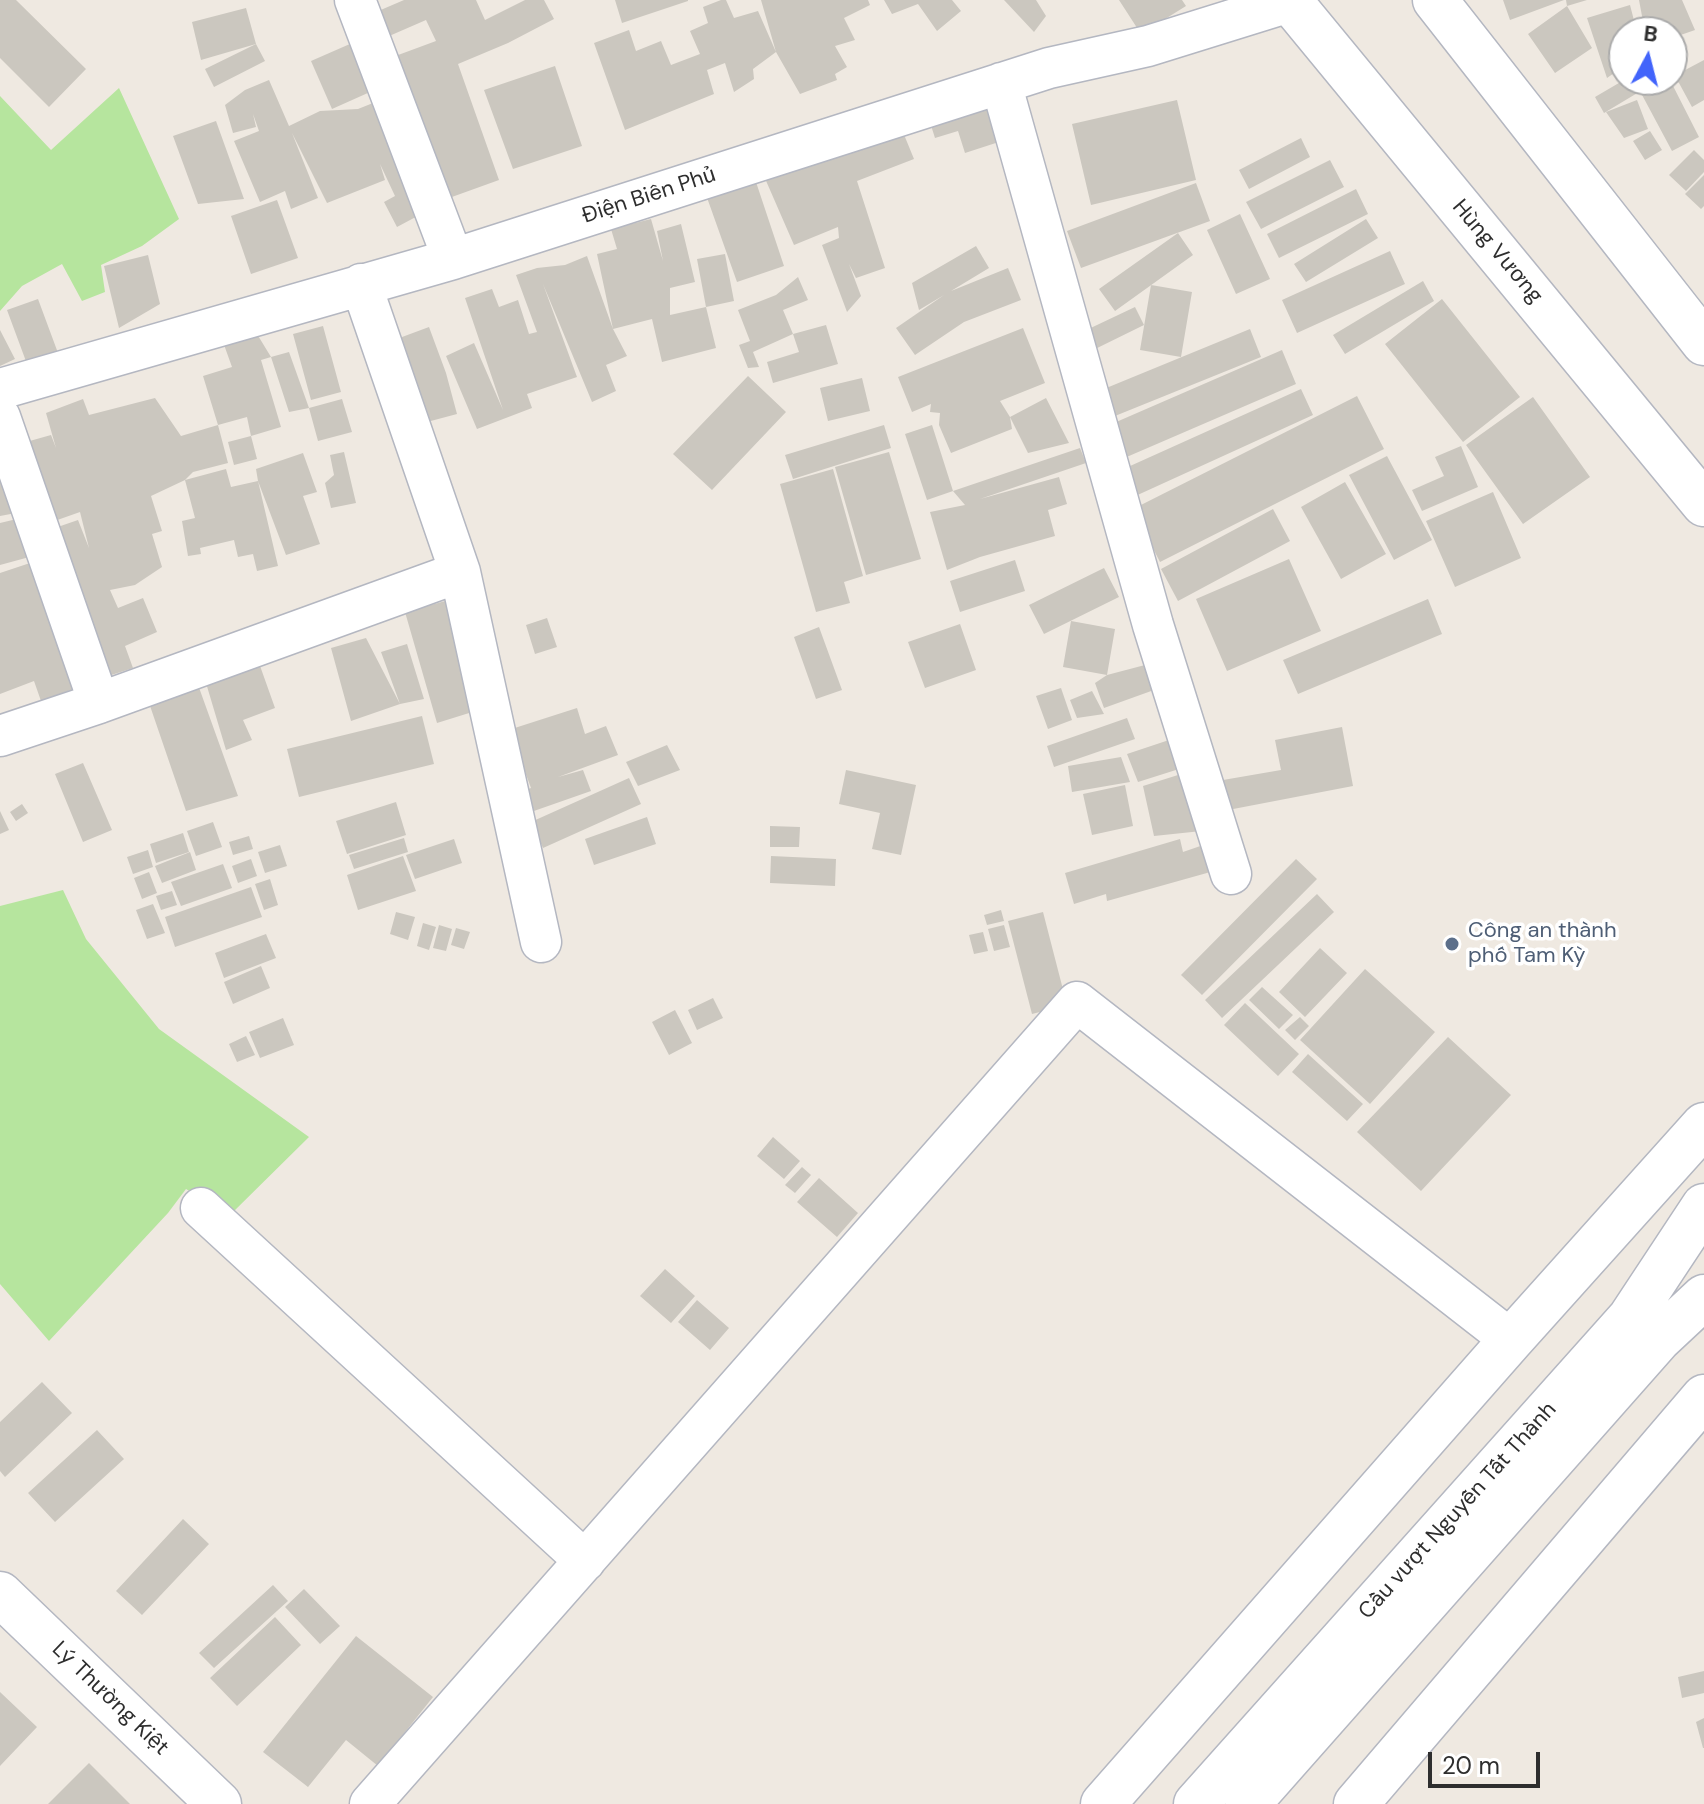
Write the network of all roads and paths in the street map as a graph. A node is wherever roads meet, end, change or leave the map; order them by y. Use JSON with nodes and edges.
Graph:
{"nodes":[{"id":1,"x":355,"y":0,"type":"edge"},
{"id":2,"x":1435,"y":0,"type":"edge"},
{"id":3,"x":1292,"y":1,"type":"edge"},
{"id":4,"x":1001,"y":83,"type":"junction"},
{"id":5,"x":453,"y":259,"type":"junction"},
{"id":6,"x":361,"y":284,"type":"junction"},
{"id":7,"x":1704,"y":343,"type":"edge"},
{"id":8,"x":0,"y":389,"type":"edge"},
{"id":9,"x":0,"y":417,"type":"edge"},
{"id":10,"x":1704,"y":504,"type":"edge"},
{"id":11,"x":460,"y":572,"type":"junction"},
{"id":12,"x":99,"y":703,"type":"junction"},
{"id":13,"x":0,"y":736,"type":"edge"},
{"id":14,"x":1231,"y":874,"type":"dead end"},
{"id":15,"x":541,"y":942,"type":"dead end"},
{"id":16,"x":1704,"y":1125,"type":"edge"},
{"id":17,"x":1704,"y":1206,"type":"edge"},
{"id":18,"x":201,"y":1208,"type":"dead end"},
{"id":19,"x":1704,"y":1297,"type":"edge"},
{"id":20,"x":1645,"y":1328,"type":"junction"},
{"id":21,"x":1511,"y":1340,"type":"junction"},
{"id":22,"x":1704,"y":1397,"type":"edge"},
{"id":23,"x":585,"y":1561,"type":"junction"},
{"id":24,"x":0,"y":1594,"type":"edge"},
{"id":25,"x":219,"y":1804,"type":"edge"},
{"id":26,"x":370,"y":1804,"type":"edge"},
{"id":27,"x":1103,"y":1804,"type":"edge"},
{"id":28,"x":1196,"y":1804,"type":"edge"},
{"id":29,"x":1248,"y":1804,"type":"edge"},
{"id":30,"x":1356,"y":1804,"type":"edge"}],
"edges":[{"from":1,"to":5,"type":"street"},
{"from":2,"to":7,"type":"main road"},
{"from":3,"to":4,"type":"street","name":"Điện Biên Phủ"},
{"from":3,"to":10,"type":"main road","name":"Hùng Vương"},
{"from":4,"to":5,"type":"street","name":"Điện Biên Phủ"},
{"from":4,"to":14,"type":"street"},
{"from":5,"to":6,"type":"street","name":"Điện Biên Phủ"},
{"from":6,"to":8,"type":"street","name":"Điện Biên Phủ"},
{"from":6,"to":11,"type":"street"},
{"from":9,"to":12,"type":"street"},
{"from":11,"to":12,"type":"street"},
{"from":11,"to":15,"type":"street"},
{"from":12,"to":13,"type":"street"},
{"from":16,"to":21,"type":"main road"},
{"from":17,"to":20,"type":"main road","name":"Cầu vượt Nguyễn Tất Thành"},
{"from":18,"to":23,"type":"street"},
{"from":19,"to":20,"type":"main road","name":"Cầu vượt Nguyễn Tất Thành"},
{"from":20,"to":28,"type":"main road","name":"Cầu vượt Nguyễn Tất Thành"},
{"from":20,"to":29,"type":"main road","name":"Cầu vượt Nguyễn Tất Thành"},
{"from":21,"to":23,"type":"street"},
{"from":21,"to":27,"type":"main road"},
{"from":22,"to":30,"type":"main road"},
{"from":23,"to":26,"type":"street"},
{"from":24,"to":25,"type":"main road","name":"Lý Thường Kiệt"}]}
